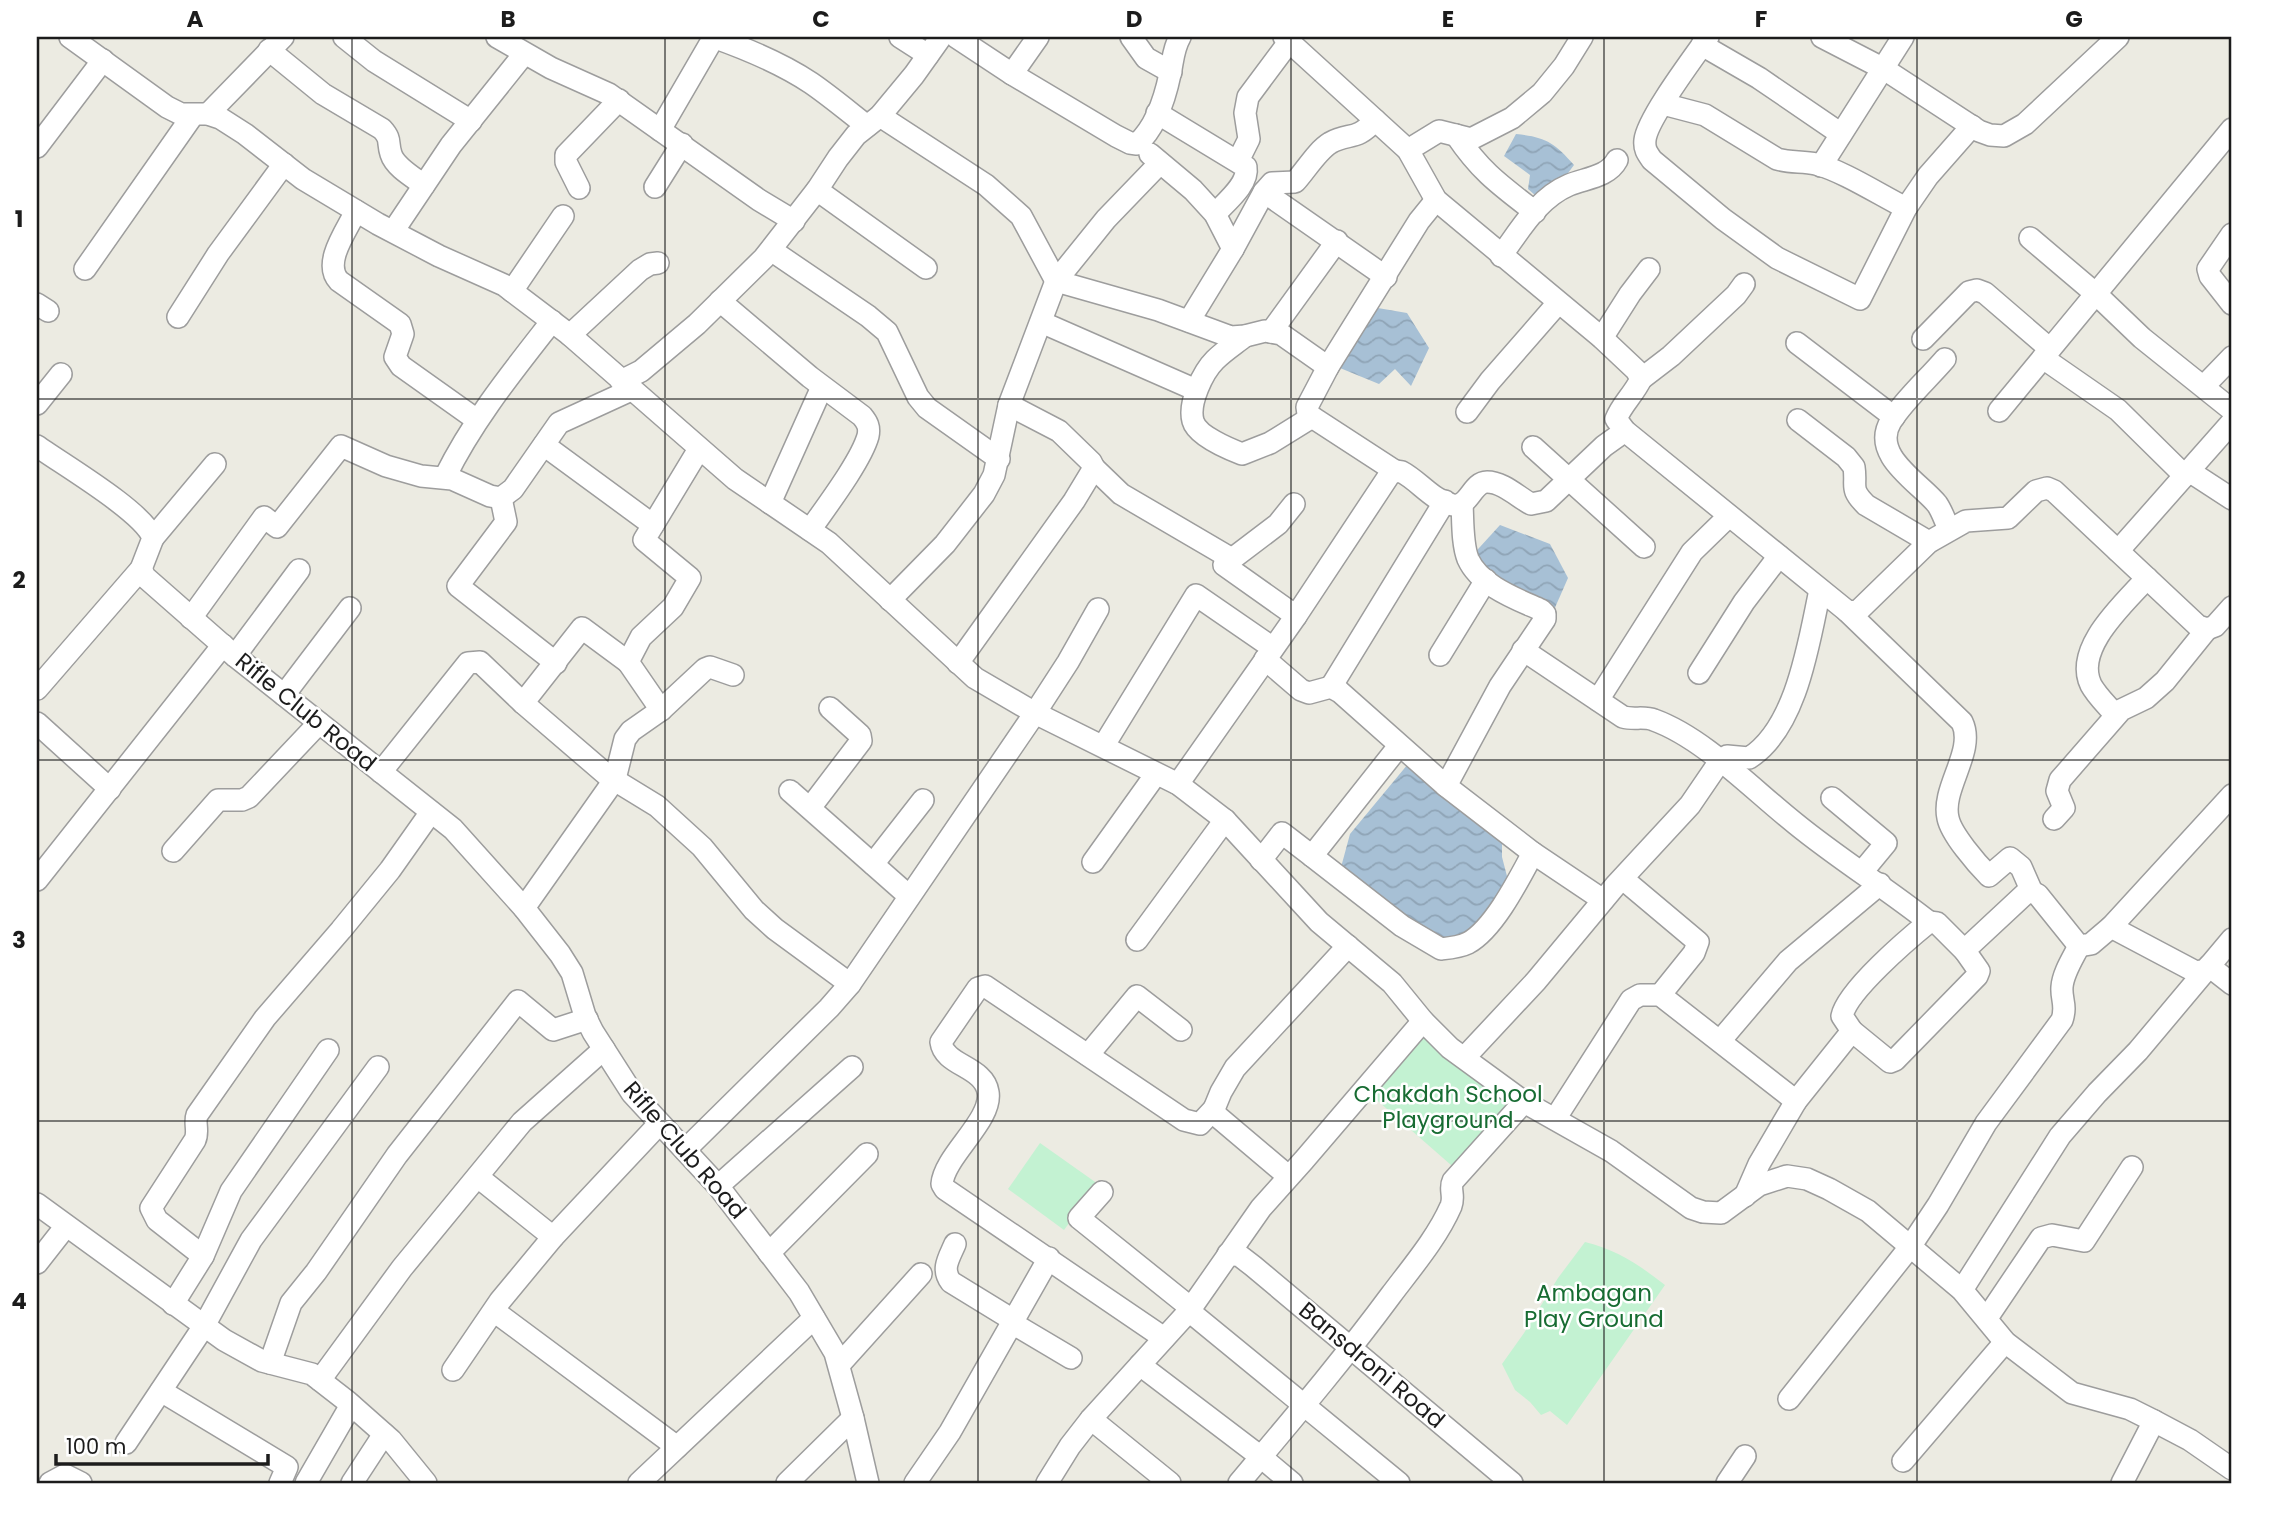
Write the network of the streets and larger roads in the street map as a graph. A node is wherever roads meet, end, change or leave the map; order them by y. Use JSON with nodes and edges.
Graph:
{"nodes":[{"id":1,"x":70,"y":37,"type":"edge"},
{"id":2,"x":344,"y":37,"type":"edge"},
{"id":3,"x":497,"y":37,"type":"edge"},
{"id":4,"x":714,"y":37,"type":"edge"},
{"id":5,"x":900,"y":37,"type":"edge"},
{"id":6,"x":941,"y":37,"type":"edge"},
{"id":7,"x":956,"y":37,"type":"edge"},
{"id":8,"x":1038,"y":37,"type":"edge"},
{"id":9,"x":1131,"y":37,"type":"edge"},
{"id":10,"x":1180,"y":37,"type":"edge"},
{"id":11,"x":1582,"y":37,"type":"edge"},
{"id":12,"x":1822,"y":37,"type":"edge"},
{"id":13,"x":1903,"y":37,"type":"edge"},
{"id":14,"x":2118,"y":37,"type":"edge"},
{"id":15,"x":1287,"y":39,"type":"edge"},
{"id":16,"x":1705,"y":41,"type":"edge"},
{"id":17,"x":751,"y":43,"type":"edge"},
{"id":18,"x":276,"y":44,"type":"edge"},
{"id":19,"x":524,"y":54,"type":"junction"},
{"id":20,"x":928,"y":55,"type":"junction"},
{"id":21,"x":103,"y":60,"type":"junction"},
{"id":22,"x":1884,"y":69,"type":"junction"},
{"id":23,"x":1171,"y":72,"type":"junction"},
{"id":24,"x":1012,"y":74,"type":"junction"},
{"id":25,"x":619,"y":100,"type":"junction"},
{"id":26,"x":1663,"y":104,"type":"junction"},
{"id":27,"x":1157,"y":113,"type":"junction"},
{"id":28,"x":201,"y":114,"type":"junction"},
{"id":29,"x":1375,"y":120,"type":"junction"},
{"id":30,"x":471,"y":121,"type":"junction"},
{"id":31,"x":873,"y":121,"type":"junction"},
{"id":32,"x":1972,"y":126,"type":"junction"},
{"id":33,"x":2232,"y":129,"type":"edge"},
{"id":34,"x":660,"y":130,"type":"junction"},
{"id":35,"x":1841,"y":134,"type":"junction"},
{"id":36,"x":1456,"y":135,"type":"junction"},
{"id":37,"x":682,"y":144,"type":"junction"},
{"id":38,"x":1138,"y":144,"type":"junction"},
{"id":39,"x":37,"y":147,"type":"edge"},
{"id":40,"x":1408,"y":150,"type":"junction"},
{"id":41,"x":1617,"y":160,"type":"dead end"},
{"id":42,"x":1238,"y":161,"type":"junction"},
{"id":43,"x":1160,"y":163,"type":"junction"},
{"id":44,"x":284,"y":164,"type":"junction"},
{"id":45,"x":1821,"y":166,"type":"junction"},
{"id":46,"x":424,"y":185,"type":"junction"},
{"id":47,"x":655,"y":187,"type":"dead end"},
{"id":48,"x":579,"y":188,"type":"dead end"},
{"id":49,"x":817,"y":190,"type":"junction"},
{"id":50,"x":1264,"y":192,"type":"junction"},
{"id":51,"x":1436,"y":200,"type":"junction"},
{"id":52,"x":1906,"y":208,"type":"junction"},
{"id":53,"x":356,"y":211,"type":"junction"},
{"id":54,"x":1535,"y":212,"type":"junction"},
{"id":55,"x":1215,"y":214,"type":"junction"},
{"id":56,"x":563,"y":216,"type":"dead end"},
{"id":57,"x":794,"y":221,"type":"junction"},
{"id":58,"x":397,"y":224,"type":"dead end"},
{"id":59,"x":2232,"y":233,"type":"edge"},
{"id":60,"x":2030,"y":238,"type":"dead end"},
{"id":61,"x":1336,"y":241,"type":"junction"},
{"id":62,"x":1234,"y":248,"type":"junction"},
{"id":63,"x":771,"y":250,"type":"junction"},
{"id":64,"x":1501,"y":256,"type":"junction"},
{"id":65,"x":658,"y":263,"type":"dead end"},
{"id":66,"x":926,"y":268,"type":"dead end"},
{"id":67,"x":85,"y":269,"type":"dead end"},
{"id":68,"x":1650,"y":269,"type":"dead end"},
{"id":69,"x":1386,"y":277,"type":"junction"},
{"id":70,"x":1056,"y":281,"type":"junction"},
{"id":71,"x":1744,"y":284,"type":"dead end"},
{"id":72,"x":512,"y":291,"type":"junction"},
{"id":73,"x":2096,"y":294,"type":"junction"},
{"id":74,"x":720,"y":301,"type":"junction"},
{"id":75,"x":1558,"y":303,"type":"junction"},
{"id":76,"x":2232,"y":304,"type":"edge"},
{"id":77,"x":178,"y":317,"type":"dead end"},
{"id":78,"x":552,"y":321,"type":"junction"},
{"id":79,"x":1189,"y":321,"type":"junction"},
{"id":80,"x":1041,"y":322,"type":"junction"},
{"id":81,"x":1271,"y":332,"type":"junction"},
{"id":82,"x":570,"y":335,"type":"junction"},
{"id":83,"x":1245,"y":336,"type":"junction"},
{"id":84,"x":1602,"y":338,"type":"junction"},
{"id":85,"x":1923,"y":339,"type":"dead end"},
{"id":86,"x":1797,"y":343,"type":"dead end"},
{"id":87,"x":2046,"y":354,"type":"junction"},
{"id":88,"x":2232,"y":357,"type":"edge"},
{"id":89,"x":1945,"y":359,"type":"dead end"},
{"id":90,"x":1328,"y":367,"type":"junction"},
{"id":91,"x":61,"y":374,"type":"dead end"},
{"id":92,"x":1640,"y":379,"type":"junction"},
{"id":93,"x":626,"y":386,"type":"junction"},
{"id":94,"x":2204,"y":386,"type":"junction"},
{"id":95,"x":822,"y":387,"type":"junction"},
{"id":96,"x":1196,"y":390,"type":"junction"},
{"id":97,"x":37,"y":404,"type":"edge"},
{"id":98,"x":1009,"y":405,"type":"junction"},
{"id":99,"x":1999,"y":411,"type":"dead end"},
{"id":100,"x":2232,"y":411,"type":"edge"},
{"id":101,"x":1467,"y":412,"type":"dead end"},
{"id":102,"x":1312,"y":417,"type":"junction"},
{"id":103,"x":1894,"y":417,"type":"junction"},
{"id":104,"x":477,"y":420,"type":"junction"},
{"id":105,"x":1798,"y":420,"type":"dead end"},
{"id":106,"x":2232,"y":422,"type":"edge"},
{"id":107,"x":1625,"y":431,"type":"junction"},
{"id":108,"x":544,"y":445,"type":"junction"},
{"id":109,"x":37,"y":446,"type":"edge"},
{"id":110,"x":1533,"y":447,"type":"dead end"},
{"id":111,"x":699,"y":449,"type":"junction"},
{"id":112,"x":999,"y":459,"type":"junction"},
{"id":113,"x":215,"y":464,"type":"dead end"},
{"id":114,"x":1094,"y":468,"type":"junction"},
{"id":115,"x":1395,"y":471,"type":"junction"},
{"id":116,"x":2187,"y":473,"type":"junction"},
{"id":117,"x":445,"y":477,"type":"junction"},
{"id":118,"x":1569,"y":478,"type":"junction"},
{"id":119,"x":502,"y":498,"type":"junction"},
{"id":120,"x":2232,"y":499,"type":"edge"},
{"id":121,"x":1453,"y":502,"type":"junction"},
{"id":122,"x":770,"y":503,"type":"junction"},
{"id":123,"x":1294,"y":504,"type":"dead end"},
{"id":124,"x":1729,"y":516,"type":"junction"},
{"id":125,"x":653,"y":525,"type":"junction"},
{"id":126,"x":1949,"y":529,"type":"junction"},
{"id":127,"x":810,"y":530,"type":"junction"},
{"id":128,"x":153,"y":538,"type":"junction"},
{"id":129,"x":1929,"y":542,"type":"junction"},
{"id":130,"x":1644,"y":547,"type":"dead end"},
{"id":131,"x":2118,"y":551,"type":"junction"},
{"id":132,"x":1779,"y":556,"type":"junction"},
{"id":133,"x":1232,"y":559,"type":"junction"},
{"id":134,"x":141,"y":569,"type":"junction"},
{"id":135,"x":299,"y":570,"type":"dead end"},
{"id":136,"x":2147,"y":578,"type":"junction"},
{"id":137,"x":1486,"y":580,"type":"junction"},
{"id":138,"x":1821,"y":590,"type":"junction"},
{"id":139,"x":890,"y":600,"type":"junction"},
{"id":140,"x":2232,"y":607,"type":"edge"},
{"id":141,"x":350,"y":608,"type":"dead end"},
{"id":142,"x":1098,"y":609,"type":"dead end"},
{"id":143,"x":1847,"y":611,"type":"junction"},
{"id":144,"x":1296,"y":616,"type":"junction"},
{"id":145,"x":191,"y":618,"type":"junction"},
{"id":146,"x":2207,"y":629,"type":"junction"},
{"id":147,"x":1523,"y":650,"type":"junction"},
{"id":148,"x":229,"y":651,"type":"junction"},
{"id":149,"x":1269,"y":654,"type":"junction"},
{"id":150,"x":1440,"y":655,"type":"dead end"},
{"id":151,"x":628,"y":662,"type":"junction"},
{"id":152,"x":556,"y":663,"type":"junction"},
{"id":153,"x":958,"y":663,"type":"junction"},
{"id":154,"x":1699,"y":673,"type":"dead end"},
{"id":155,"x":733,"y":675,"type":"dead end"},
{"id":156,"x":1331,"y":687,"type":"junction"},
{"id":157,"x":37,"y":689,"type":"edge"},
{"id":158,"x":284,"y":695,"type":"junction"},
{"id":159,"x":1598,"y":700,"type":"junction"},
{"id":160,"x":523,"y":703,"type":"junction"},
{"id":161,"x":830,"y":708,"type":"dead end"},
{"id":162,"x":661,"y":710,"type":"junction"},
{"id":163,"x":1035,"y":713,"type":"junction"},
{"id":164,"x":2115,"y":715,"type":"junction"},
{"id":165,"x":37,"y":723,"type":"edge"},
{"id":166,"x":319,"y":723,"type":"junction"},
{"id":167,"x":1104,"y":745,"type":"junction"},
{"id":168,"x":1399,"y":746,"type":"junction"},
{"id":169,"x":1720,"y":761,"type":"junction"},
{"id":170,"x":380,"y":772,"type":"junction"},
{"id":171,"x":1156,"y":774,"type":"junction"},
{"id":172,"x":615,"y":779,"type":"junction"},
{"id":173,"x":1178,"y":784,"type":"junction"},
{"id":174,"x":1446,"y":786,"type":"junction"},
{"id":175,"x":110,"y":789,"type":"junction"},
{"id":176,"x":790,"y":791,"type":"dead end"},
{"id":177,"x":2232,"y":795,"type":"edge"},
{"id":178,"x":1832,"y":798,"type":"dead end"},
{"id":179,"x":923,"y":800,"type":"dead end"},
{"id":180,"x":810,"y":808,"type":"junction"},
{"id":181,"x":431,"y":813,"type":"junction"},
{"id":182,"x":2054,"y":819,"type":"dead end"},
{"id":183,"x":1225,"y":820,"type":"junction"},
{"id":184,"x":173,"y":851,"type":"dead end"},
{"id":185,"x":1534,"y":853,"type":"junction"},
{"id":186,"x":1312,"y":856,"type":"junction"},
{"id":187,"x":1261,"y":860,"type":"junction"},
{"id":188,"x":1093,"y":862,"type":"dead end"},
{"id":189,"x":873,"y":864,"type":"junction"},
{"id":190,"x":1861,"y":872,"type":"junction"},
{"id":191,"x":1623,"y":878,"type":"junction"},
{"id":192,"x":37,"y":880,"type":"edge"},
{"id":193,"x":1880,"y":884,"type":"junction"},
{"id":194,"x":2032,"y":892,"type":"junction"},
{"id":195,"x":909,"y":896,"type":"junction"},
{"id":196,"x":1603,"y":900,"type":"junction"},
{"id":197,"x":524,"y":908,"type":"junction"},
{"id":198,"x":1930,"y":922,"type":"junction"},
{"id":199,"x":2111,"y":927,"type":"junction"},
{"id":200,"x":2232,"y":939,"type":"edge"},
{"id":201,"x":1137,"y":940,"type":"dead end"},
{"id":202,"x":1348,"y":946,"type":"junction"},
{"id":203,"x":2079,"y":946,"type":"junction"},
{"id":204,"x":1965,"y":951,"type":"junction"},
{"id":205,"x":2208,"y":968,"type":"junction"},
{"id":206,"x":850,"y":984,"type":"junction"},
{"id":207,"x":2232,"y":984,"type":"edge"},
{"id":208,"x":1662,"y":995,"type":"junction"},
{"id":209,"x":587,"y":1019,"type":"junction"},
{"id":210,"x":1423,"y":1021,"type":"junction"},
{"id":211,"x":1181,"y":1030,"type":"dead end"},
{"id":212,"x":1852,"y":1031,"type":"junction"},
{"id":213,"x":1720,"y":1041,"type":"junction"},
{"id":214,"x":604,"y":1049,"type":"junction"},
{"id":215,"x":328,"y":1050,"type":"dead end"},
{"id":216,"x":1088,"y":1055,"type":"junction"},
{"id":217,"x":1465,"y":1057,"type":"junction"},
{"id":218,"x":379,"y":1067,"type":"dead end"},
{"id":219,"x":852,"y":1067,"type":"dead end"},
{"id":220,"x":1524,"y":1101,"type":"junction"},
{"id":221,"x":1796,"y":1101,"type":"junction"},
{"id":222,"x":1214,"y":1110,"type":"junction"},
{"id":223,"x":1555,"y":1119,"type":"junction"},
{"id":224,"x":659,"y":1124,"type":"junction"},
{"id":225,"x":685,"y":1150,"type":"junction"},
{"id":226,"x":867,"y":1153,"type":"dead end"},
{"id":227,"x":2132,"y":1167,"type":"dead end"},
{"id":228,"x":1288,"y":1176,"type":"junction"},
{"id":229,"x":478,"y":1177,"type":"junction"},
{"id":230,"x":718,"y":1186,"type":"junction"},
{"id":231,"x":1102,"y":1192,"type":"dead end"},
{"id":232,"x":1745,"y":1196,"type":"junction"},
{"id":233,"x":37,"y":1204,"type":"edge"},
{"id":234,"x":66,"y":1226,"type":"junction"},
{"id":235,"x":553,"y":1237,"type":"junction"},
{"id":236,"x":955,"y":1244,"type":"dead end"},
{"id":237,"x":1910,"y":1247,"type":"junction"},
{"id":238,"x":769,"y":1253,"type":"junction"},
{"id":239,"x":1228,"y":1254,"type":"junction"},
{"id":240,"x":203,"y":1256,"type":"junction"},
{"id":241,"x":1049,"y":1258,"type":"junction"},
{"id":242,"x":37,"y":1263,"type":"edge"},
{"id":243,"x":921,"y":1274,"type":"dead end"},
{"id":244,"x":1962,"y":1290,"type":"junction"},
{"id":245,"x":173,"y":1304,"type":"junction"},
{"id":246,"x":1190,"y":1310,"type":"junction"},
{"id":247,"x":494,"y":1311,"type":"junction"},
{"id":248,"x":814,"y":1318,"type":"junction"},
{"id":249,"x":1987,"y":1318,"type":"junction"},
{"id":250,"x":1012,"y":1322,"type":"junction"},
{"id":251,"x":204,"y":1326,"type":"junction"},
{"id":252,"x":1164,"y":1338,"type":"junction"},
{"id":253,"x":2005,"y":1342,"type":"junction"},
{"id":254,"x":1352,"y":1348,"type":"junction"},
{"id":255,"x":1071,"y":1358,"type":"dead end"},
{"id":256,"x":270,"y":1363,"type":"junction"},
{"id":257,"x":839,"y":1365,"type":"junction"},
{"id":258,"x":1140,"y":1365,"type":"junction"},
{"id":259,"x":453,"y":1370,"type":"dead end"},
{"id":260,"x":320,"y":1380,"type":"junction"},
{"id":261,"x":161,"y":1391,"type":"junction"},
{"id":262,"x":1790,"y":1399,"type":"dead end"},
{"id":263,"x":351,"y":1405,"type":"junction"},
{"id":264,"x":1303,"y":1405,"type":"junction"},
{"id":265,"x":853,"y":1418,"type":"junction"},
{"id":266,"x":1091,"y":1419,"type":"junction"},
{"id":267,"x":2154,"y":1421,"type":"junction"},
{"id":268,"x":384,"y":1434,"type":"junction"},
{"id":269,"x":126,"y":1443,"type":"dead end"},
{"id":270,"x":677,"y":1447,"type":"junction"},
{"id":271,"x":1745,"y":1456,"type":"dead end"},
{"id":272,"x":1261,"y":1457,"type":"junction"},
{"id":273,"x":1903,"y":1461,"type":"dead end"},
{"id":274,"x":2232,"y":1469,"type":"edge"},
{"id":275,"x":50,"y":1483,"type":"edge"},
{"id":276,"x":81,"y":1483,"type":"edge"},
{"id":277,"x":280,"y":1483,"type":"edge"},
{"id":278,"x":306,"y":1483,"type":"edge"},
{"id":279,"x":352,"y":1483,"type":"edge"},
{"id":280,"x":426,"y":1483,"type":"edge"},
{"id":281,"x":639,"y":1483,"type":"edge"},
{"id":282,"x":787,"y":1483,"type":"edge"},
{"id":283,"x":868,"y":1483,"type":"edge"},
{"id":284,"x":915,"y":1483,"type":"edge"},
{"id":285,"x":1047,"y":1483,"type":"edge"},
{"id":286,"x":1170,"y":1483,"type":"edge"},
{"id":287,"x":1239,"y":1483,"type":"edge"},
{"id":288,"x":1292,"y":1483,"type":"edge"},
{"id":289,"x":1399,"y":1483,"type":"edge"},
{"id":290,"x":1512,"y":1483,"type":"edge"},
{"id":291,"x":1727,"y":1483,"type":"edge"},
{"id":292,"x":2122,"y":1483,"type":"edge"}],
"edges":[{"from":1,"to":21,"type":"street"},
{"from":2,"to":30,"type":"street"},
{"from":3,"to":19,"type":"street"},
{"from":4,"to":17,"type":"street"},
{"from":4,"to":34,"type":"street"},
{"from":5,"to":20,"type":"street"},
{"from":6,"to":20,"type":"street"},
{"from":7,"to":24,"type":"street"},
{"from":8,"to":24,"type":"street"},
{"from":9,"to":23,"type":"street"},
{"from":10,"to":23,"type":"street"},
{"from":11,"to":36,"type":"street"},
{"from":12,"to":22,"type":"street"},
{"from":13,"to":22,"type":"street"},
{"from":14,"to":32,"type":"street"},
{"from":15,"to":29,"type":"street"},
{"from":15,"to":42,"type":"street"},
{"from":16,"to":26,"type":"street"},
{"from":16,"to":35,"type":"street"},
{"from":17,"to":31,"type":"street"},
{"from":18,"to":28,"type":"street"},
{"from":18,"to":46,"type":"street"},
{"from":19,"to":25,"type":"street"},
{"from":19,"to":30,"type":"street"},
{"from":20,"to":31,"type":"street"},
{"from":21,"to":28,"type":"street"},
{"from":21,"to":39,"type":"street"},
{"from":22,"to":32,"type":"street"},
{"from":22,"to":35,"type":"street"},
{"from":23,"to":27,"type":"street"},
{"from":24,"to":38,"type":"street"},
{"from":25,"to":34,"type":"street"},
{"from":25,"to":48,"type":"street"},
{"from":26,"to":45,"type":"street"},
{"from":26,"to":52,"type":"street"},
{"from":27,"to":38,"type":"street"},
{"from":27,"to":42,"type":"street"},
{"from":28,"to":44,"type":"street"},
{"from":28,"to":67,"type":"street"},
{"from":29,"to":40,"type":"street"},
{"from":29,"to":50,"type":"street"},
{"from":30,"to":46,"type":"street"},
{"from":31,"to":49,"type":"street"},
{"from":31,"to":70,"type":"street"},
{"from":32,"to":52,"type":"street"},
{"from":33,"to":73,"type":"street"},
{"from":34,"to":37,"type":"street"},
{"from":35,"to":45,"type":"street"},
{"from":36,"to":40,"type":"street"},
{"from":36,"to":54,"type":"street"},
{"from":37,"to":47,"type":"street"},
{"from":37,"to":57,"type":"street"},
{"from":38,"to":43,"type":"street"},
{"from":40,"to":51,"type":"street"},
{"from":41,"to":54,"type":"street"},
{"from":42,"to":55,"type":"street"},
{"from":43,"to":55,"type":"street"},
{"from":43,"to":70,"type":"street"},
{"from":44,"to":53,"type":"street"},
{"from":44,"to":77,"type":"street"},
{"from":45,"to":52,"type":"street"},
{"from":46,"to":58,"type":"street"},
{"from":49,"to":57,"type":"street"},
{"from":49,"to":66,"type":"street"},
{"from":50,"to":61,"type":"street"},
{"from":50,"to":62,"type":"street"},
{"from":51,"to":64,"type":"street"},
{"from":51,"to":69,"type":"street"},
{"from":53,"to":72,"type":"street"},
{"from":53,"to":104,"type":"street"},
{"from":54,"to":64,"type":"street"},
{"from":55,"to":62,"type":"street"},
{"from":56,"to":72,"type":"street"},
{"from":57,"to":63,"type":"street"},
{"from":59,"to":76,"type":"street"},
{"from":60,"to":73,"type":"street"},
{"from":61,"to":69,"type":"street"},
{"from":61,"to":81,"type":"street"},
{"from":62,"to":79,"type":"street"},
{"from":63,"to":74,"type":"street"},
{"from":63,"to":112,"type":"street"},
{"from":64,"to":75,"type":"street"},
{"from":65,"to":82,"type":"street"},
{"from":68,"to":84,"type":"street"},
{"from":69,"to":90,"type":"street"},
{"from":70,"to":79,"type":"street"},
{"from":70,"to":80,"type":"street"},
{"from":71,"to":92,"type":"street"},
{"from":72,"to":78,"type":"street"},
{"from":73,"to":87,"type":"street"},
{"from":73,"to":94,"type":"street"},
{"from":74,"to":93,"type":"street"},
{"from":74,"to":95,"type":"street"},
{"from":75,"to":84,"type":"street"},
{"from":75,"to":101,"type":"street"},
{"from":78,"to":82,"type":"street"},
{"from":78,"to":104,"type":"street"},
{"from":79,"to":83,"type":"street"},
{"from":80,"to":96,"type":"street"},
{"from":80,"to":98,"type":"street"},
{"from":81,"to":83,"type":"street"},
{"from":81,"to":90,"type":"street"},
{"from":82,"to":93,"type":"street"},
{"from":83,"to":96,"type":"street"},
{"from":84,"to":92,"type":"street"},
{"from":85,"to":87,"type":"street"},
{"from":86,"to":103,"type":"street"},
{"from":87,"to":99,"type":"street"},
{"from":87,"to":116,"type":"street"},
{"from":88,"to":94,"type":"street"},
{"from":89,"to":103,"type":"street"},
{"from":90,"to":102,"type":"street"},
{"from":91,"to":97,"type":"street"},
{"from":92,"to":107,"type":"street"},
{"from":93,"to":108,"type":"street"},
{"from":93,"to":111,"type":"street"},
{"from":94,"to":100,"type":"street"},
{"from":95,"to":122,"type":"street"},
{"from":95,"to":127,"type":"street"},
{"from":96,"to":102,"type":"street"},
{"from":98,"to":112,"type":"street"},
{"from":98,"to":114,"type":"street"},
{"from":102,"to":115,"type":"street"},
{"from":103,"to":126,"type":"street"},
{"from":104,"to":117,"type":"street"},
{"from":105,"to":129,"type":"street"},
{"from":106,"to":116,"type":"street"},
{"from":107,"to":118,"type":"street"},
{"from":107,"to":124,"type":"street"},
{"from":108,"to":119,"type":"street"},
{"from":108,"to":125,"type":"street"},
{"from":109,"to":128,"type":"street"},
{"from":110,"to":118,"type":"street"},
{"from":111,"to":122,"type":"street"},
{"from":111,"to":125,"type":"street"},
{"from":112,"to":139,"type":"street"},
{"from":113,"to":128,"type":"street"},
{"from":114,"to":133,"type":"street"},
{"from":114,"to":153,"type":"street"},
{"from":115,"to":121,"type":"street"},
{"from":115,"to":144,"type":"street"},
{"from":116,"to":120,"type":"street"},
{"from":116,"to":131,"type":"street"},
{"from":117,"to":119,"type":"street"},
{"from":117,"to":145,"type":"street"},
{"from":118,"to":121,"type":"street"},
{"from":118,"to":130,"type":"street"},
{"from":119,"to":152,"type":"street"},
{"from":121,"to":137,"type":"street"},
{"from":121,"to":156,"type":"street"},
{"from":122,"to":127,"type":"street"},
{"from":123,"to":133,"type":"street"},
{"from":124,"to":132,"type":"street"},
{"from":124,"to":159,"type":"street"},
{"from":125,"to":151,"type":"street"},
{"from":126,"to":129,"type":"street"},
{"from":126,"to":131,"type":"street"},
{"from":127,"to":139,"type":"street"},
{"from":128,"to":134,"type":"street"},
{"from":129,"to":143,"type":"street"},
{"from":131,"to":136,"type":"street"},
{"from":132,"to":138,"type":"street"},
{"from":132,"to":154,"type":"street"},
{"from":133,"to":144,"type":"street"},
{"from":134,"to":145,"type":"street","name":"Rifle Club Road"},
{"from":134,"to":157,"type":"street"},
{"from":135,"to":148,"type":"street"},
{"from":136,"to":146,"type":"street"},
{"from":136,"to":164,"type":"street"},
{"from":137,"to":147,"type":"street"},
{"from":137,"to":150,"type":"street"},
{"from":138,"to":143,"type":"street"},
{"from":138,"to":169,"type":"street"},
{"from":139,"to":153,"type":"street"},
{"from":140,"to":146,"type":"street"},
{"from":141,"to":158,"type":"street"},
{"from":142,"to":163,"type":"street"},
{"from":143,"to":194,"type":"street"},
{"from":144,"to":149,"type":"street"},
{"from":145,"to":148,"type":"street","name":"Rifle Club Road"},
{"from":146,"to":164,"type":"street"},
{"from":147,"to":159,"type":"street"},
{"from":147,"to":174,"type":"street"},
{"from":148,"to":158,"type":"street","name":"Rifle Club Road"},
{"from":148,"to":175,"type":"street"},
{"from":149,"to":156,"type":"street"},
{"from":149,"to":167,"type":"street"},
{"from":149,"to":173,"type":"street"},
{"from":151,"to":152,"type":"street"},
{"from":151,"to":162,"type":"street"},
{"from":152,"to":160,"type":"street"},
{"from":153,"to":163,"type":"street"},
{"from":155,"to":162,"type":"street"},
{"from":156,"to":168,"type":"street"},
{"from":158,"to":166,"type":"street","name":"Rifle Club Road"},
{"from":159,"to":169,"type":"street"},
{"from":160,"to":170,"type":"street"},
{"from":160,"to":172,"type":"street"},
{"from":161,"to":180,"type":"street"},
{"from":162,"to":172,"type":"street"},
{"from":163,"to":167,"type":"street"},
{"from":163,"to":195,"type":"street"},
{"from":164,"to":182,"type":"street"},
{"from":165,"to":175,"type":"street"},
{"from":166,"to":170,"type":"street","name":"Rifle Club Road"},
{"from":166,"to":184,"type":"street"},
{"from":167,"to":171,"type":"street"},
{"from":168,"to":174,"type":"street"},
{"from":168,"to":186,"type":"street"},
{"from":169,"to":190,"type":"street"},
{"from":169,"to":191,"type":"street"},
{"from":170,"to":181,"type":"street","name":"Rifle Club Road"},
{"from":171,"to":173,"type":"street"},
{"from":171,"to":188,"type":"street"},
{"from":172,"to":197,"type":"street"},
{"from":172,"to":206,"type":"street"},
{"from":173,"to":183,"type":"street"},
{"from":174,"to":185,"type":"street"},
{"from":175,"to":192,"type":"street"},
{"from":176,"to":180,"type":"street"},
{"from":177,"to":199,"type":"street"},
{"from":178,"to":190,"type":"street"},
{"from":179,"to":189,"type":"street"},
{"from":180,"to":189,"type":"street"},
{"from":181,"to":197,"type":"street","name":"Rifle Club Road"},
{"from":181,"to":240,"type":"street"},
{"from":183,"to":187,"type":"street"},
{"from":183,"to":201,"type":"street"},
{"from":185,"to":186,"type":"street"},
{"from":185,"to":196,"type":"street"},
{"from":186,"to":187,"type":"street"},
{"from":187,"to":202,"type":"street"},
{"from":189,"to":195,"type":"street"},
{"from":190,"to":193,"type":"street"},
{"from":191,"to":196,"type":"street"},
{"from":191,"to":208,"type":"street"},
{"from":193,"to":198,"type":"street"},
{"from":193,"to":213,"type":"street"},
{"from":194,"to":203,"type":"street"},
{"from":194,"to":204,"type":"street"},
{"from":195,"to":206,"type":"street"},
{"from":196,"to":217,"type":"street"},
{"from":197,"to":209,"type":"street","name":"Rifle Club Road"},
{"from":198,"to":204,"type":"street"},
{"from":198,"to":212,"type":"street"},
{"from":199,"to":203,"type":"street"},
{"from":199,"to":205,"type":"street"},
{"from":200,"to":205,"type":"street"},
{"from":202,"to":210,"type":"street"},
{"from":202,"to":222,"type":"street"},
{"from":203,"to":237,"type":"street"},
{"from":204,"to":212,"type":"street"},
{"from":205,"to":207,"type":"street"},
{"from":205,"to":244,"type":"street"},
{"from":206,"to":225,"type":"street"},
{"from":208,"to":213,"type":"street"},
{"from":208,"to":223,"type":"street"},
{"from":209,"to":214,"type":"street","name":"Rifle Club Road"},
{"from":209,"to":256,"type":"street"},
{"from":210,"to":217,"type":"street"},
{"from":210,"to":228,"type":"street"},
{"from":211,"to":216,"type":"street"},
{"from":212,"to":221,"type":"street"},
{"from":213,"to":221,"type":"street"},
{"from":214,"to":224,"type":"street","name":"Rifle Club Road"},
{"from":214,"to":229,"type":"street"},
{"from":215,"to":240,"type":"street"},
{"from":216,"to":222,"type":"street"},
{"from":216,"to":241,"type":"street"},
{"from":217,"to":220,"type":"street"},
{"from":218,"to":251,"type":"street"},
{"from":219,"to":230,"type":"street"},
{"from":220,"to":223,"type":"street"},
{"from":220,"to":254,"type":"street"},
{"from":221,"to":232,"type":"street"},
{"from":222,"to":228,"type":"street"},
{"from":223,"to":232,"type":"street"},
{"from":224,"to":225,"type":"street","name":"Rifle Club Road"},
{"from":224,"to":235,"type":"street"},
{"from":225,"to":230,"type":"street","name":"Rifle Club Road"},
{"from":226,"to":238,"type":"street"},
{"from":227,"to":249,"type":"street"},
{"from":228,"to":239,"type":"street"},
{"from":229,"to":235,"type":"street"},
{"from":229,"to":260,"type":"street"},
{"from":230,"to":238,"type":"street","name":"Rifle Club Road"},
{"from":231,"to":246,"type":"street"},
{"from":232,"to":237,"type":"street"},
{"from":233,"to":234,"type":"street"},
{"from":234,"to":242,"type":"street"},
{"from":234,"to":245,"type":"street"},
{"from":235,"to":247,"type":"street"},
{"from":236,"to":250,"type":"street"},
{"from":237,"to":244,"type":"street"},
{"from":237,"to":262,"type":"street"},
{"from":238,"to":248,"type":"street","name":"Rifle Club Road"},
{"from":239,"to":246,"type":"street"},
{"from":239,"to":254,"type":"street","name":"Bansdroni Road"},
{"from":240,"to":245,"type":"street"},
{"from":241,"to":250,"type":"street"},
{"from":241,"to":252,"type":"street"},
{"from":243,"to":257,"type":"street"},
{"from":244,"to":249,"type":"street"},
{"from":245,"to":251,"type":"street"},
{"from":246,"to":252,"type":"street"},
{"from":246,"to":264,"type":"street"},
{"from":247,"to":259,"type":"street"},
{"from":247,"to":270,"type":"street"},
{"from":248,"to":257,"type":"street","name":"Rifle Club Road"},
{"from":248,"to":270,"type":"street"},
{"from":249,"to":253,"type":"street"},
{"from":250,"to":255,"type":"street"},
{"from":250,"to":284,"type":"street"},
{"from":251,"to":256,"type":"street"},
{"from":251,"to":261,"type":"street"},
{"from":252,"to":258,"type":"street"},
{"from":253,"to":267,"type":"street"},
{"from":253,"to":273,"type":"street"},
{"from":254,"to":264,"type":"street"},
{"from":254,"to":290,"type":"street","name":"Bansdroni Road"},
{"from":256,"to":260,"type":"street"},
{"from":257,"to":265,"type":"street","name":"Rifle Club Road"},
{"from":258,"to":266,"type":"street"},
{"from":258,"to":272,"type":"street"},
{"from":260,"to":263,"type":"street"},
{"from":261,"to":269,"type":"street"},
{"from":261,"to":277,"type":"street"},
{"from":263,"to":268,"type":"street"},
{"from":263,"to":278,"type":"street"},
{"from":264,"to":272,"type":"street"},
{"from":264,"to":289,"type":"street"},
{"from":265,"to":282,"type":"street"},
{"from":265,"to":283,"type":"street","name":"Rifle Club Road"},
{"from":266,"to":285,"type":"street"},
{"from":266,"to":286,"type":"street"},
{"from":267,"to":274,"type":"street"},
{"from":267,"to":292,"type":"street"},
{"from":268,"to":279,"type":"street"},
{"from":268,"to":280,"type":"street"},
{"from":270,"to":281,"type":"street"},
{"from":271,"to":291,"type":"street"},
{"from":272,"to":287,"type":"street"},
{"from":272,"to":288,"type":"street"},
{"from":275,"to":276,"type":"street"}]}
